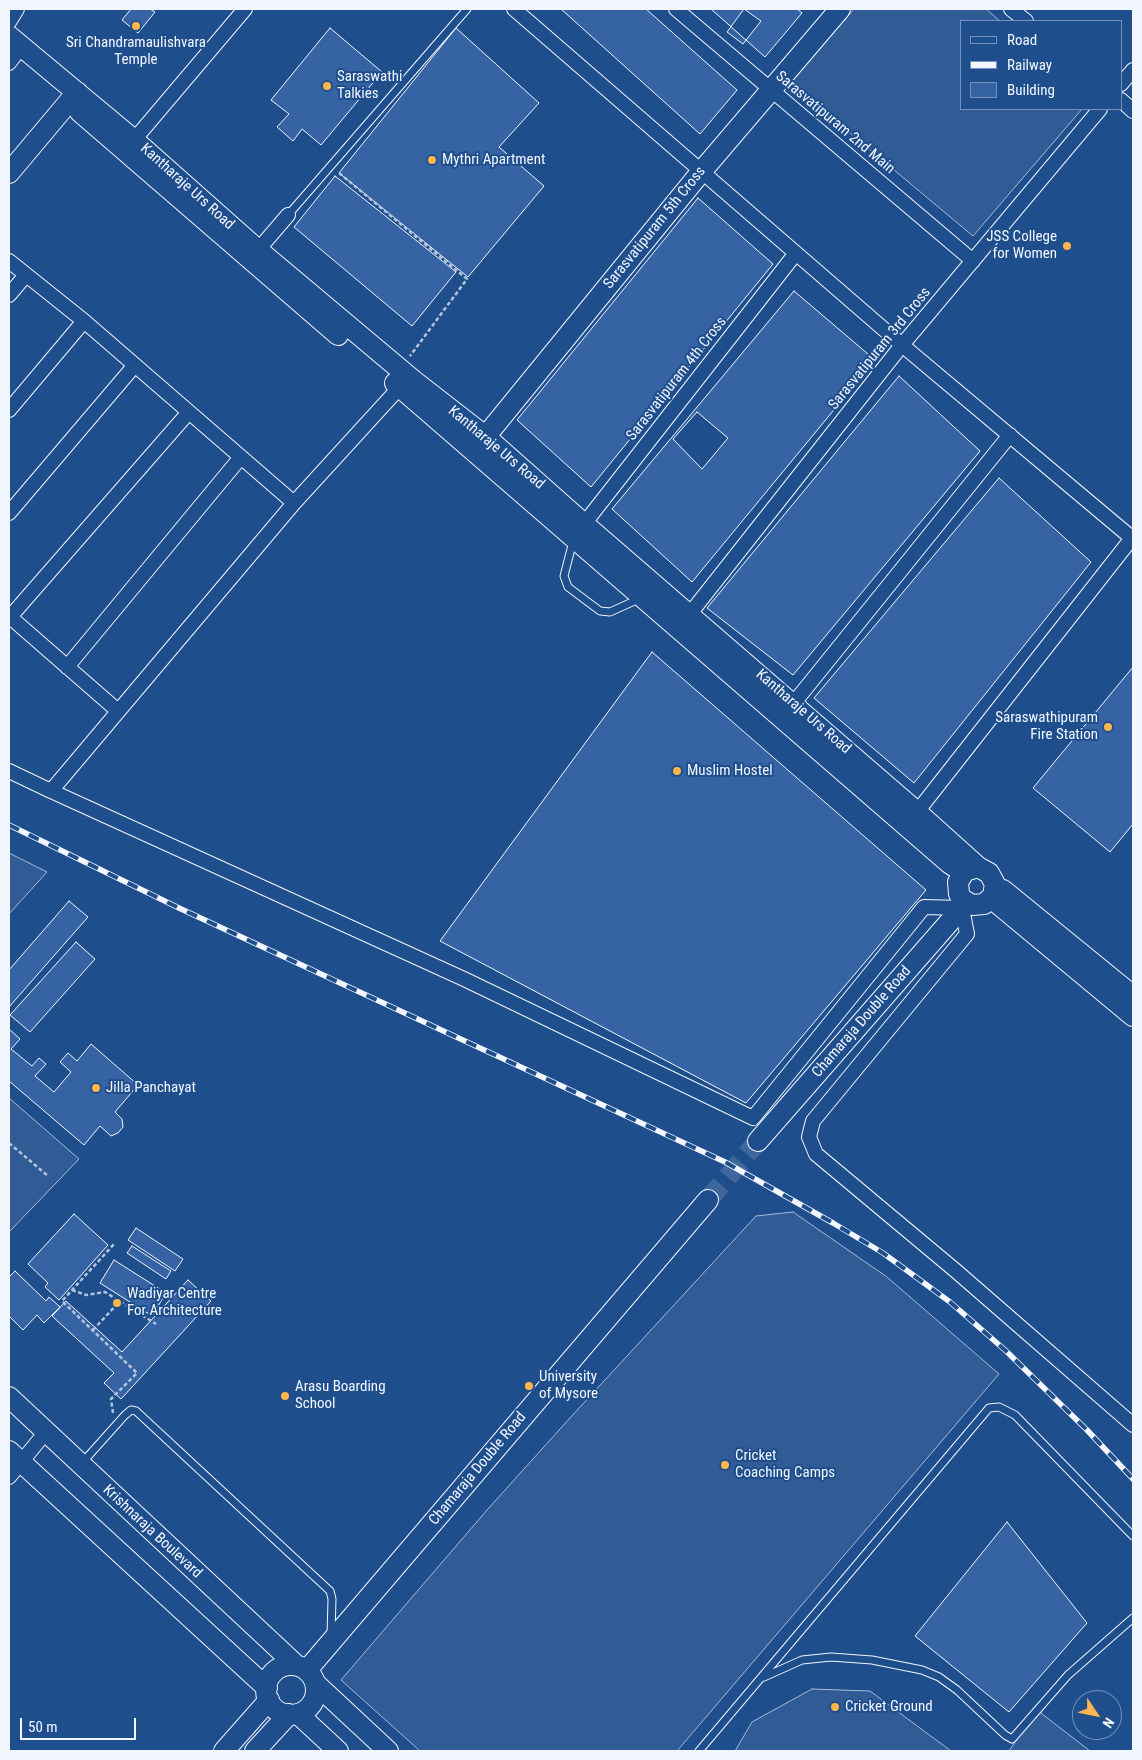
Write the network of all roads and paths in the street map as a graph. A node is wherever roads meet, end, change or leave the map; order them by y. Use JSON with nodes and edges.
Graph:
{"nodes":[{"id":1,"x":17,"y":9,"type":"edge"},
{"id":2,"x":245,"y":9,"type":"edge"},
{"id":3,"x":467,"y":9,"type":"edge"},
{"id":4,"x":514,"y":9,"type":"edge"},
{"id":5,"x":676,"y":9,"type":"edge"},
{"id":6,"x":1011,"y":9,"type":"edge"},
{"id":7,"x":832,"y":11,"type":"edge"},
{"id":8,"x":1025,"y":20,"type":"edge"},
{"id":9,"x":9,"y":22,"type":"edge"},
{"id":10,"x":12,"y":51,"type":"edge"},
{"id":11,"x":1133,"y":70,"type":"edge"},
{"id":12,"x":1122,"y":83,"type":"edge"},
{"id":13,"x":771,"y":90,"type":"junction"},
{"id":14,"x":72,"y":97,"type":"junction"},
{"id":15,"x":1122,"y":101,"type":"edge"},
{"id":16,"x":1099,"y":110,"type":"edge"},
{"id":17,"x":1133,"y":111,"type":"edge"},
{"id":18,"x":134,"y":140,"type":"junction"},
{"id":19,"x":701,"y":172,"type":"junction"},
{"id":20,"x":9,"y":173,"type":"edge"},
{"id":21,"x":339,"y":173,"type":"dead end"},
{"id":22,"x":288,"y":215,"type":"joint"},
{"id":23,"x":258,"y":250,"type":"junction"},
{"id":24,"x":796,"y":253,"type":"junction"},
{"id":25,"x":9,"y":261,"type":"edge"},
{"id":26,"x":973,"y":261,"type":"junction"},
{"id":27,"x":26,"y":275,"type":"junction"},
{"id":28,"x":9,"y":295,"type":"edge"},
{"id":29,"x":84,"y":322,"type":"junction"},
{"id":30,"x":902,"y":345,"type":"junction"},
{"id":31,"x":135,"y":365,"type":"junction"},
{"id":32,"x":400,"y":378,"type":"junction"},
{"id":33,"x":9,"y":410,"type":"edge"},
{"id":34,"x":189,"y":412,"type":"junction"},
{"id":35,"x":1010,"y":436,"type":"junction"},
{"id":36,"x":480,"y":444,"type":"junction"},
{"id":37,"x":241,"y":457,"type":"junction"},
{"id":38,"x":294,"y":503,"type":"junction"},
{"id":39,"x":9,"y":513,"type":"edge"},
{"id":40,"x":579,"y":530,"type":"junction"},
{"id":41,"x":1133,"y":538,"type":"edge"},
{"id":42,"x":644,"y":597,"type":"junction"},
{"id":43,"x":9,"y":617,"type":"edge"},
{"id":44,"x":684,"y":621,"type":"junction"},
{"id":45,"x":67,"y":667,"type":"junction"},
{"id":46,"x":793,"y":704,"type":"junction"},
{"id":47,"x":118,"y":711,"type":"junction"},
{"id":48,"x":9,"y":771,"type":"edge"},
{"id":49,"x":51,"y":791,"type":"junction"},
{"id":50,"x":917,"y":812,"type":"junction"},
{"id":51,"x":971,"y":870,"type":"junction"},
{"id":52,"x":993,"y":891,"type":"junction"},
{"id":53,"x":964,"y":905,"type":"junction"},
{"id":54,"x":1133,"y":996,"type":"edge"},
{"id":55,"x":1133,"y":1016,"type":"edge"},
{"id":56,"x":758,"y":1141,"type":"tunnel mouth"},
{"id":57,"x":9,"y":1143,"type":"edge"},
{"id":58,"x":48,"y":1176,"type":"dead end"},
{"id":59,"x":708,"y":1200,"type":"tunnel mouth"},
{"id":60,"x":115,"y":1244,"type":"dead end"},
{"id":61,"x":72,"y":1290,"type":"junction"},
{"id":62,"x":120,"y":1302,"type":"junction"},
{"id":63,"x":156,"y":1324,"type":"dead end"},
{"id":64,"x":93,"y":1330,"type":"junction"},
{"id":65,"x":9,"y":1397,"type":"edge"},
{"id":66,"x":1133,"y":1424,"type":"edge"},
{"id":67,"x":115,"y":1425,"type":"junction"},
{"id":68,"x":46,"y":1433,"type":"junction"},
{"id":69,"x":13,"y":1463,"type":"edge"},
{"id":70,"x":80,"y":1465,"type":"junction"},
{"id":71,"x":1133,"y":1536,"type":"edge"},
{"id":72,"x":1133,"y":1618,"type":"edge"},
{"id":73,"x":331,"y":1642,"type":"junction"},
{"id":74,"x":306,"y":1673,"type":"junction"},
{"id":75,"x":761,"y":1678,"type":"junction"},
{"id":76,"x":268,"y":1694,"type":"junction"},
{"id":77,"x":293,"y":1714,"type":"junction"},
{"id":78,"x":224,"y":1751,"type":"edge"},
{"id":79,"x":255,"y":1751,"type":"edge"},
{"id":80,"x":338,"y":1751,"type":"edge"},
{"id":81,"x":388,"y":1751,"type":"edge"},
{"id":82,"x":699,"y":1751,"type":"edge"}],
"edges":[{"from":1,"to":9,"type":"street"},
{"from":2,"to":18,"type":"street"},
{"from":3,"to":22,"type":"lane"},
{"from":4,"to":19,"type":"street"},
{"from":5,"to":13,"type":"street","name":"Sarasvatipuram 2nd Main"},
{"from":6,"to":8,"type":"street"},
{"from":7,"to":13,"type":"street","name":"Sarasvatipuram 5th Cross"},
{"from":10,"to":14,"type":"street","name":"Kantharaje Urs Road"},
{"from":11,"to":12,"type":"street"},
{"from":13,"to":19,"type":"street","name":"Sarasvatipuram 5th Cross"},
{"from":13,"to":26,"type":"street","name":"Sarasvatipuram 2nd Main"},
{"from":14,"to":18,"type":"street","name":"Kantharaje Urs Road"},
{"from":14,"to":20,"type":"street"},
{"from":14,"to":32,"type":"street","name":"Kantharaje Urs Road"},
{"from":15,"to":17,"type":"street"},
{"from":16,"to":26,"type":"street","name":"Sarasvatipuram 3rd Cross"},
{"from":18,"to":23,"type":"street","name":"Kantharaje Urs Road"},
{"from":19,"to":24,"type":"street"},
{"from":19,"to":36,"type":"street","name":"Sarasvatipuram 5th Cross"},
{"from":21,"to":32,"type":"path"},
{"from":22,"to":23,"type":"street"},
{"from":23,"to":32,"type":"street","name":"Kantharaje Urs Road"},
{"from":24,"to":30,"type":"street"},
{"from":24,"to":40,"type":"street","name":"Sarasvatipuram 4th Cross"},
{"from":25,"to":27,"type":"street"},
{"from":26,"to":30,"type":"street","name":"Sarasvatipuram 3rd Cross"},
{"from":27,"to":28,"type":"street"},
{"from":27,"to":29,"type":"street"},
{"from":29,"to":31,"type":"street"},
{"from":29,"to":33,"type":"street"},
{"from":30,"to":35,"type":"street"},
{"from":30,"to":44,"type":"street","name":"Sarasvatipuram 3rd Cross"},
{"from":31,"to":34,"type":"street"},
{"from":31,"to":39,"type":"street"},
{"from":32,"to":36,"type":"street","name":"Kantharaje Urs Road"},
{"from":32,"to":38,"type":"street"},
{"from":34,"to":37,"type":"street"},
{"from":34,"to":43,"type":"street"},
{"from":35,"to":41,"type":"street"},
{"from":35,"to":46,"type":"street"},
{"from":36,"to":40,"type":"street","name":"Kantharaje Urs Road"},
{"from":37,"to":38,"type":"street"},
{"from":37,"to":45,"type":"street"},
{"from":38,"to":47,"type":"street"},
{"from":40,"to":42,"type":"street","name":"Kantharaje Urs Road"},
{"from":40,"to":42,"type":"lane"},
{"from":40,"to":44,"type":"street","name":"Kantharaje Urs Road"},
{"from":41,"to":50,"type":"street"},
{"from":42,"to":44,"type":"street","name":"Kantharaje Urs Road"},
{"from":43,"to":45,"type":"street"},
{"from":44,"to":46,"type":"street","name":"Kantharaje Urs Road"},
{"from":44,"to":51,"type":"street","name":"Kantharaje Urs Road"},
{"from":45,"to":47,"type":"street"},
{"from":46,"to":50,"type":"street","name":"Kantharaje Urs Road"},
{"from":47,"to":49,"type":"street"},
{"from":48,"to":49,"type":"street"},
{"from":49,"to":53,"type":"street"},
{"from":50,"to":51,"type":"street","name":"Kantharaje Urs Road"},
{"from":51,"to":52,"type":"street"},
{"from":51,"to":53,"type":"street"},
{"from":52,"to":53,"type":"street"},
{"from":52,"to":54,"type":"street"},
{"from":52,"to":55,"type":"street"},
{"from":53,"to":56,"type":"street","name":"Chamaraja Double Road"},
{"from":53,"to":66,"type":"street"},
{"from":57,"to":58,"type":"path"},
{"from":59,"to":73,"type":"street","name":"Chamaraja Double Road"},
{"from":60,"to":61,"type":"path"},
{"from":61,"to":62,"type":"path"},
{"from":61,"to":64,"type":"path"},
{"from":62,"to":63,"type":"path"},
{"from":62,"to":64,"type":"path"},
{"from":64,"to":67,"type":"path"},
{"from":65,"to":68,"type":"street","name":"Krishnaraja Boulevard"},
{"from":67,"to":70,"type":"lane"},
{"from":67,"to":73,"type":"lane"},
{"from":68,"to":69,"type":"street"},
{"from":68,"to":70,"type":"street","name":"Krishnaraja Boulevard"},
{"from":69,"to":76,"type":"street"},
{"from":70,"to":74,"type":"street","name":"Krishnaraja Boulevard"},
{"from":71,"to":75,"type":"lane"},
{"from":72,"to":75,"type":"lane"},
{"from":73,"to":74,"type":"street","name":"Chamaraja Double Road"},
{"from":74,"to":76,"type":"street"},
{"from":74,"to":77,"type":"street"},
{"from":74,"to":81,"type":"street","name":"Krishnaraja Boulevard"},
{"from":75,"to":82,"type":"lane"},
{"from":76,"to":77,"type":"street"},
{"from":76,"to":78,"type":"street"},
{"from":77,"to":79,"type":"street"},
{"from":77,"to":80,"type":"street"}]}
